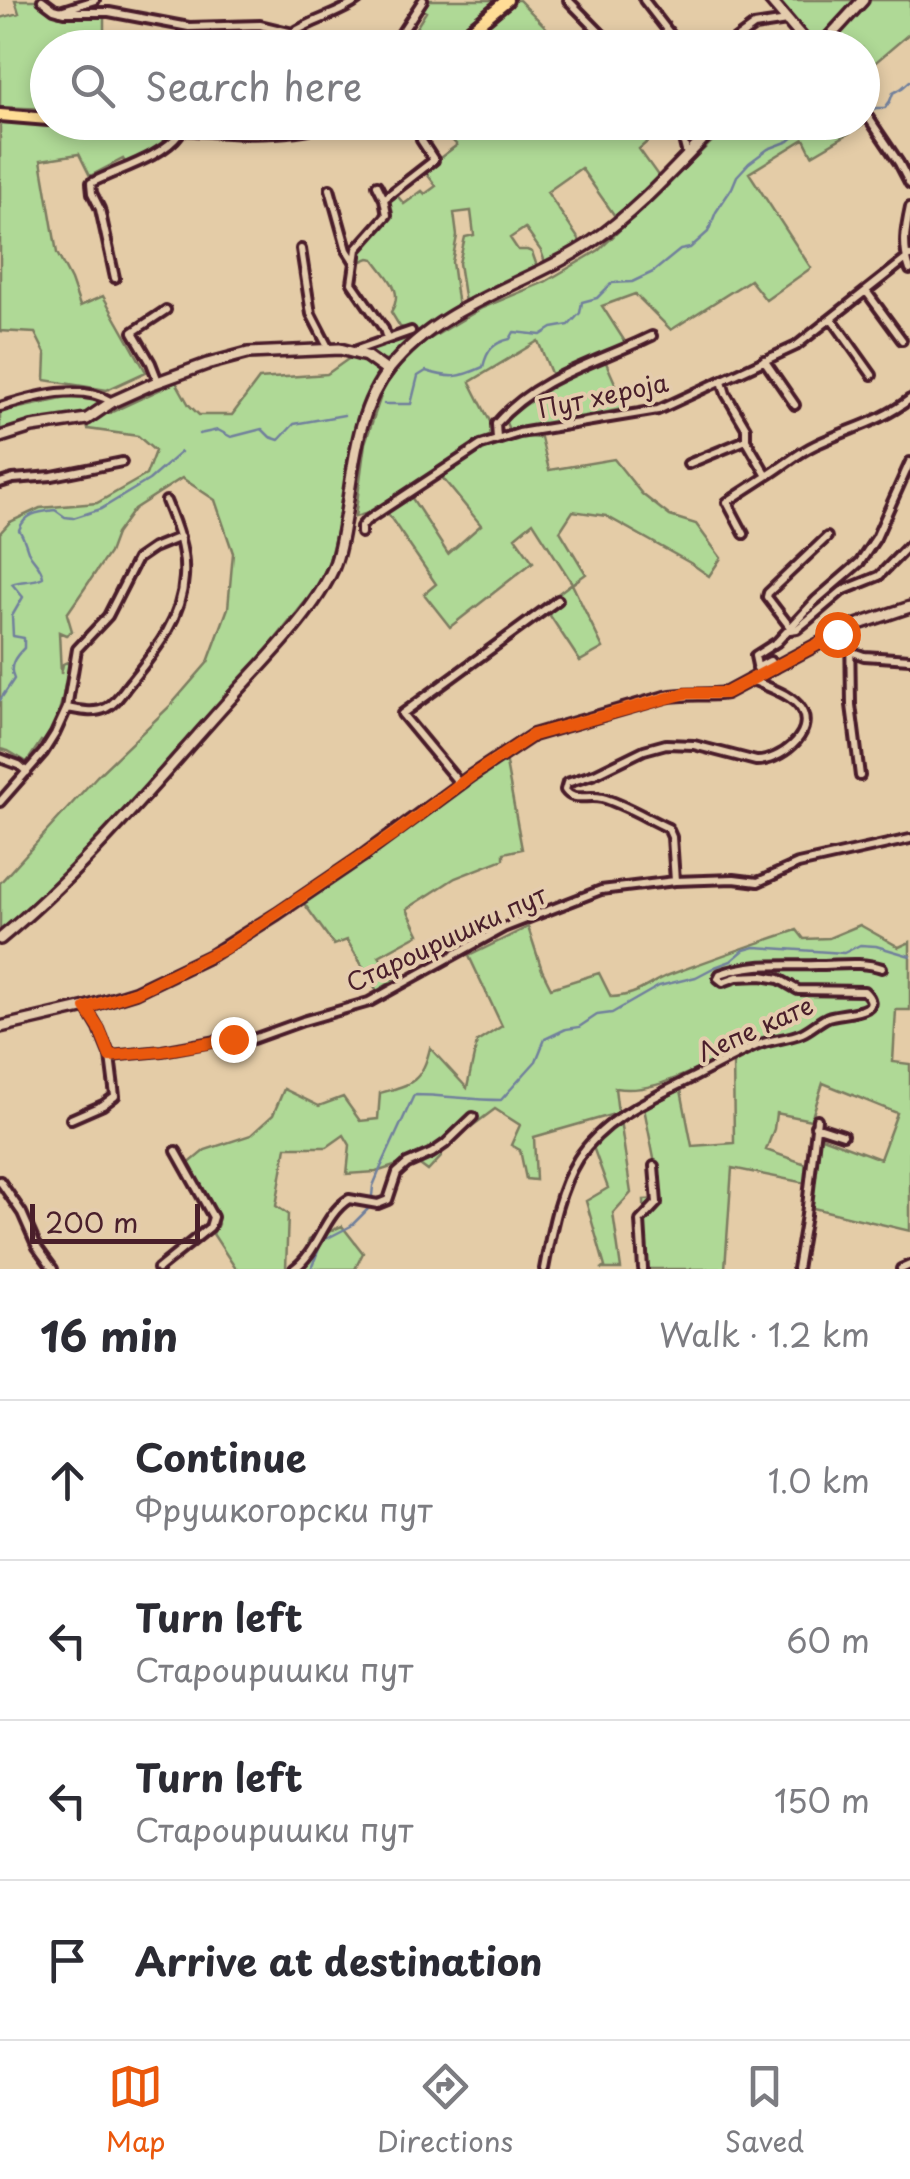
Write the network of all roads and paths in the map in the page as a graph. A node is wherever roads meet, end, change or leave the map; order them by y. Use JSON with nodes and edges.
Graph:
{"nodes":[{"id":1,"x":42,"y":0,"type":"edge"},
{"id":2,"x":95,"y":0,"type":"edge"},
{"id":3,"x":358,"y":0,"type":"edge"},
{"id":4,"x":423,"y":0,"type":"edge"},
{"id":5,"x":507,"y":0,"type":"edge"},
{"id":6,"x":568,"y":0,"type":"edge"},
{"id":7,"x":644,"y":0,"type":"edge"},
{"id":8,"x":770,"y":0,"type":"edge"},
{"id":9,"x":863,"y":0,"type":"edge"},
{"id":10,"x":58,"y":11,"type":"junction"},
{"id":11,"x":787,"y":22,"type":"junction"},
{"id":12,"x":278,"y":30,"type":"edge"},
{"id":13,"x":298,"y":30,"type":"edge"},
{"id":14,"x":403,"y":30,"type":"edge"},
{"id":15,"x":470,"y":30,"type":"edge"},
{"id":16,"x":597,"y":30,"type":"edge"},
{"id":17,"x":667,"y":30,"type":"edge"},
{"id":18,"x":749,"y":30,"type":"edge"},
{"id":19,"x":796,"y":30,"type":"edge"},
{"id":20,"x":833,"y":30,"type":"edge"},
{"id":21,"x":0,"y":115,"type":"edge"},
{"id":22,"x":30,"y":118,"type":"edge"},
{"id":23,"x":880,"y":134,"type":"edge"},
{"id":24,"x":176,"y":140,"type":"edge"},
{"id":25,"x":421,"y":140,"type":"edge"},
{"id":26,"x":683,"y":140,"type":"edge"},
{"id":27,"x":701,"y":140,"type":"edge"},
{"id":28,"x":686,"y":155,"type":"junction"},
{"id":29,"x":377,"y":184,"type":"dead end"},
{"id":30,"x":910,"y":184,"type":"edge"},
{"id":31,"x":330,"y":189,"type":"dead end"},
{"id":32,"x":384,"y":199,"type":"junction"},
{"id":33,"x":910,"y":207,"type":"edge"},
{"id":34,"x":302,"y":249,"type":"dead end"},
{"id":35,"x":908,"y":257,"type":"edge"},
{"id":36,"x":354,"y":262,"type":"junction"},
{"id":37,"x":910,"y":270,"type":"edge"},
{"id":38,"x":115,"y":278,"type":"dead end"},
{"id":39,"x":866,"y":292,"type":"junction"},
{"id":40,"x":166,"y":310,"type":"dead end"},
{"id":41,"x":832,"y":319,"type":"junction"},
{"id":42,"x":411,"y":331,"type":"dead end"},
{"id":43,"x":652,"y":336,"type":"dead end"},
{"id":44,"x":387,"y":339,"type":"junction"},
{"id":45,"x":902,"y":340,"type":"dead end"},
{"id":46,"x":329,"y":349,"type":"junction"},
{"id":47,"x":354,"y":351,"type":"junction"},
{"id":48,"x":764,"y":360,"type":"junction"},
{"id":49,"x":387,"y":372,"type":"junction"},
{"id":50,"x":872,"y":375,"type":"dead end"},
{"id":51,"x":158,"y":381,"type":"junction"},
{"id":52,"x":722,"y":381,"type":"junction"},
{"id":53,"x":910,"y":399,"type":"edge"},
{"id":54,"x":112,"y":402,"type":"junction"},
{"id":55,"x":795,"y":405,"type":"dead end"},
{"id":56,"x":0,"y":407,"type":"edge"},
{"id":57,"x":0,"y":436,"type":"edge"},
{"id":58,"x":497,"y":439,"type":"junction"},
{"id":59,"x":746,"y":440,"type":"junction"},
{"id":60,"x":122,"y":462,"type":"dead end"},
{"id":61,"x":910,"y":462,"type":"edge"},
{"id":62,"x":688,"y":464,"type":"dead end"},
{"id":63,"x":767,"y":476,"type":"junction"},
{"id":64,"x":0,"y":482,"type":"edge"},
{"id":65,"x":166,"y":501,"type":"dead end"},
{"id":66,"x":362,"y":534,"type":"dead end"},
{"id":67,"x":744,"y":534,"type":"dead end"},
{"id":68,"x":827,"y":537,"type":"dead end"},
{"id":69,"x":180,"y":538,"type":"junction"},
{"id":70,"x":910,"y":544,"type":"edge"},
{"id":71,"x":558,"y":600,"type":"dead end"},
{"id":72,"x":910,"y":606,"type":"edge"},
{"id":73,"x":850,"y":627,"type":"junction"},
{"id":74,"x":790,"y":629,"type":"junction"},
{"id":75,"x":850,"y":650,"type":"junction"},
{"id":76,"x":910,"y":659,"type":"edge"},
{"id":77,"x":756,"y":675,"type":"junction"},
{"id":78,"x":67,"y":708,"type":"junction"},
{"id":79,"x":0,"y":758,"type":"edge"},
{"id":80,"x":27,"y":772,"type":"junction"},
{"id":81,"x":860,"y":776,"type":"dead end"},
{"id":82,"x":460,"y":784,"type":"junction"},
{"id":83,"x":0,"y":802,"type":"edge"},
{"id":84,"x":910,"y":840,"type":"edge"},
{"id":85,"x":675,"y":880,"type":"junction"},
{"id":86,"x":0,"y":938,"type":"edge"},
{"id":87,"x":882,"y":968,"type":"dead end"},
{"id":88,"x":86,"y":1008,"type":"junction"},
{"id":89,"x":0,"y":1028,"type":"edge"},
{"id":90,"x":110,"y":1056,"type":"junction"},
{"id":91,"x":473,"y":1117,"type":"dead end"},
{"id":92,"x":71,"y":1119,"type":"dead end"},
{"id":93,"x":843,"y":1136,"type":"dead end"},
{"id":94,"x":176,"y":1151,"type":"dead end"},
{"id":95,"x":654,"y":1166,"type":"dead end"},
{"id":96,"x":0,"y":1181,"type":"edge"},
{"id":97,"x":168,"y":1260,"type":"junction"},
{"id":98,"x":910,"y":1265,"type":"edge"},
{"id":99,"x":54,"y":1269,"type":"edge"},
{"id":100,"x":158,"y":1269,"type":"edge"},
{"id":101,"x":174,"y":1269,"type":"edge"},
{"id":102,"x":294,"y":1269,"type":"edge"},
{"id":103,"x":544,"y":1269,"type":"edge"},
{"id":104,"x":643,"y":1269,"type":"edge"},
{"id":105,"x":796,"y":1269,"type":"edge"},
{"id":106,"x":901,"y":1269,"type":"edge"}],
"edges":[{"from":1,"to":10,"type":"street"},
{"from":2,"to":10,"type":"street"},
{"from":3,"to":13,"type":"street"},
{"from":4,"to":14,"type":"street"},
{"from":5,"to":15,"type":"main road"},
{"from":6,"to":16,"type":"street"},
{"from":7,"to":17,"type":"street"},
{"from":8,"to":11,"type":"street"},
{"from":9,"to":20,"type":"street"},
{"from":10,"to":12,"type":"street"},
{"from":11,"to":18,"type":"street"},
{"from":11,"to":19,"type":"street"},
{"from":21,"to":22,"type":"main road"},
{"from":23,"to":30,"type":"street"},
{"from":24,"to":38,"type":"street"},
{"from":25,"to":32,"type":"street"},
{"from":26,"to":28,"type":"street"},
{"from":27,"to":28,"type":"street"},
{"from":28,"to":49,"type":"street"},
{"from":29,"to":32,"type":"street"},
{"from":31,"to":36,"type":"street"},
{"from":32,"to":36,"type":"street"},
{"from":33,"to":35,"type":"street"},
{"from":34,"to":46,"type":"street"},
{"from":35,"to":37,"type":"street"},
{"from":35,"to":39,"type":"street","name":"Пут хероја"},
{"from":36,"to":44,"type":"street"},
{"from":39,"to":41,"type":"street","name":"Пут хероја"},
{"from":39,"to":45,"type":"street"},
{"from":40,"to":51,"type":"street"},
{"from":41,"to":48,"type":"street","name":"Пут хероја"},
{"from":41,"to":50,"type":"street"},
{"from":42,"to":44,"type":"street"},
{"from":43,"to":58,"type":"street"},
{"from":44,"to":47,"type":"street"},
{"from":46,"to":47,"type":"street"},
{"from":46,"to":51,"type":"street"},
{"from":47,"to":49,"type":"street"},
{"from":48,"to":52,"type":"street","name":"Пут хероја"},
{"from":48,"to":55,"type":"street"},
{"from":49,"to":86,"type":"street"},
{"from":51,"to":54,"type":"street"},
{"from":52,"to":58,"type":"street","name":"Пут хероја"},
{"from":52,"to":59,"type":"street"},
{"from":53,"to":63,"type":"street"},
{"from":54,"to":56,"type":"street"},
{"from":54,"to":57,"type":"street"},
{"from":58,"to":66,"type":"street","name":"Пут хероја"},
{"from":59,"to":62,"type":"street"},
{"from":59,"to":63,"type":"street"},
{"from":60,"to":64,"type":"street"},
{"from":61,"to":74,"type":"street"},
{"from":63,"to":67,"type":"street"},
{"from":65,"to":69,"type":"street"},
{"from":68,"to":74,"type":"street"},
{"from":69,"to":78,"type":"street"},
{"from":69,"to":78,"type":"street"},
{"from":70,"to":74,"type":"street"},
{"from":71,"to":82,"type":"street"},
{"from":72,"to":73,"type":"street"},
{"from":73,"to":75,"type":"street"},
{"from":73,"to":77,"type":"street"},
{"from":74,"to":77,"type":"street"},
{"from":75,"to":76,"type":"street"},
{"from":75,"to":81,"type":"street"},
{"from":77,"to":82,"type":"street"},
{"from":77,"to":85,"type":"street"},
{"from":78,"to":80,"type":"street"},
{"from":79,"to":80,"type":"street"},
{"from":80,"to":83,"type":"street"},
{"from":82,"to":88,"type":"street"},
{"from":84,"to":85,"type":"street","name":"Староиришки пут"},
{"from":85,"to":90,"type":"street","name":"Староиришки пут"},
{"from":87,"to":103,"type":"street","name":"Лепе кате"},
{"from":88,"to":89,"type":"street"},
{"from":88,"to":90,"type":"street"},
{"from":90,"to":92,"type":"street"},
{"from":91,"to":102,"type":"street"},
{"from":93,"to":105,"type":"street"},
{"from":94,"to":97,"type":"street"},
{"from":95,"to":104,"type":"street"},
{"from":96,"to":99,"type":"street"},
{"from":97,"to":100,"type":"street"},
{"from":97,"to":101,"type":"street"},
{"from":98,"to":106,"type":"street"}]}
